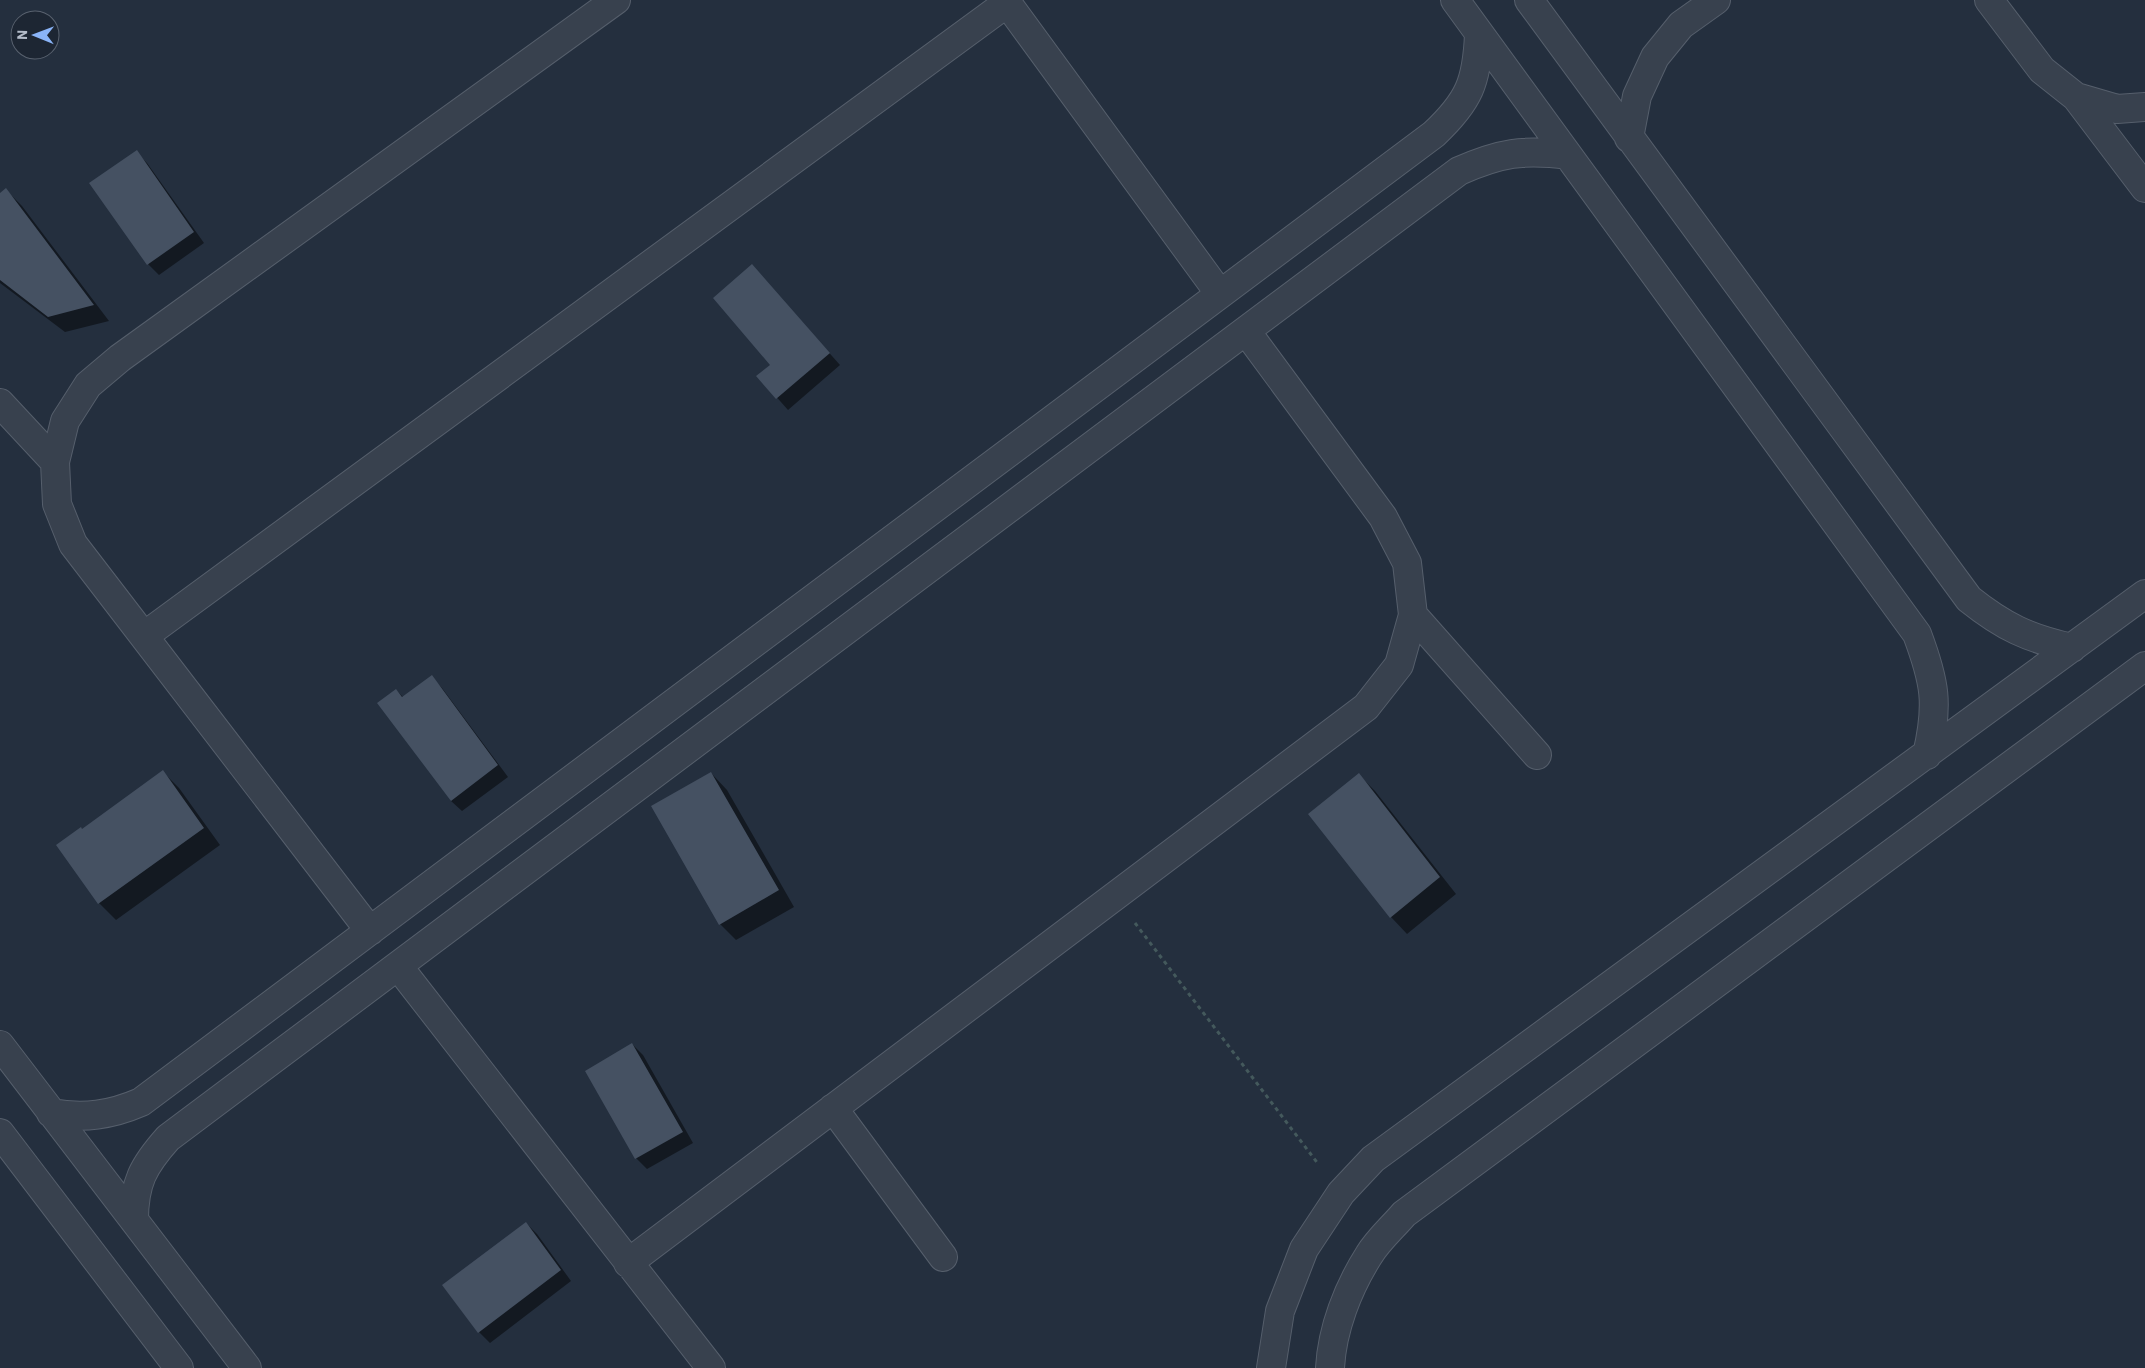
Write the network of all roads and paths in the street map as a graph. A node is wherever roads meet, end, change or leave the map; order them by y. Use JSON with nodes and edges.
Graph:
{"nodes":[{"id":1,"x":616,"y":0,"type":"edge"},
{"id":2,"x":1455,"y":0,"type":"edge"},
{"id":3,"x":1529,"y":0,"type":"edge"},
{"id":4,"x":1716,"y":0,"type":"edge"},
{"id":5,"x":1989,"y":0,"type":"edge"},
{"id":6,"x":1006,"y":2,"type":"edge"},
{"id":7,"x":1480,"y":34,"type":"junction"},
{"id":8,"x":2076,"y":97,"type":"junction"},
{"id":9,"x":2145,"y":107,"type":"edge"},
{"id":10,"x":1629,"y":138,"type":"junction"},
{"id":11,"x":1568,"y":155,"type":"junction"},
{"id":12,"x":2145,"y":188,"type":"edge"},
{"id":13,"x":1220,"y":294,"type":"junction"},
{"id":14,"x":1246,"y":331,"type":"junction"},
{"id":15,"x":0,"y":403,"type":"edge"},
{"id":16,"x":55,"y":462,"type":"junction"},
{"id":17,"x":2145,"y":594,"type":"edge"},
{"id":18,"x":1413,"y":615,"type":"junction"},
{"id":19,"x":144,"y":636,"type":"junction"},
{"id":20,"x":2072,"y":648,"type":"junction"},
{"id":21,"x":2145,"y":666,"type":"edge"},
{"id":22,"x":1537,"y":755,"type":"dead end"},
{"id":23,"x":1927,"y":755,"type":"junction"},
{"id":24,"x":1115,"y":897,"type":"junction"},
{"id":25,"x":370,"y":930,"type":"junction"},
{"id":26,"x":398,"y":966,"type":"junction"},
{"id":27,"x":0,"y":1045,"type":"edge"},
{"id":28,"x":833,"y":1108,"type":"junction"},
{"id":29,"x":51,"y":1113,"type":"junction"},
{"id":30,"x":0,"y":1133,"type":"edge"},
{"id":31,"x":1341,"y":1193,"type":"junction"},
{"id":32,"x":134,"y":1220,"type":"junction"},
{"id":33,"x":943,"y":1257,"type":"dead end"},
{"id":34,"x":628,"y":1263,"type":"junction"},
{"id":35,"x":180,"y":1368,"type":"edge"},
{"id":36,"x":246,"y":1368,"type":"edge"},
{"id":37,"x":711,"y":1368,"type":"edge"},
{"id":38,"x":1271,"y":1368,"type":"edge"},
{"id":39,"x":1330,"y":1368,"type":"edge"}],
"edges":[{"from":1,"to":16,"type":"street"},
{"from":2,"to":7,"type":"street"},
{"from":3,"to":10,"type":"street"},
{"from":4,"to":10,"type":"street"},
{"from":5,"to":8,"type":"street"},
{"from":6,"to":13,"type":"street"},
{"from":6,"to":19,"type":"street"},
{"from":7,"to":11,"type":"street"},
{"from":7,"to":13,"type":"street"},
{"from":8,"to":9,"type":"street"},
{"from":8,"to":12,"type":"street"},
{"from":10,"to":20,"type":"street"},
{"from":11,"to":14,"type":"street"},
{"from":11,"to":23,"type":"street"},
{"from":13,"to":25,"type":"street"},
{"from":14,"to":18,"type":"street"},
{"from":14,"to":26,"type":"street"},
{"from":15,"to":16,"type":"street"},
{"from":16,"to":19,"type":"street"},
{"from":17,"to":20,"type":"street"},
{"from":18,"to":22,"type":"street"},
{"from":18,"to":24,"type":"street"},
{"from":19,"to":25,"type":"street"},
{"from":20,"to":23,"type":"street"},
{"from":21,"to":39,"type":"street"},
{"from":23,"to":31,"type":"street"},
{"from":24,"to":28,"type":"street"},
{"from":24,"to":31,"type":"path"},
{"from":25,"to":29,"type":"street"},
{"from":26,"to":32,"type":"street"},
{"from":26,"to":34,"type":"street"},
{"from":27,"to":29,"type":"street"},
{"from":28,"to":33,"type":"street"},
{"from":28,"to":34,"type":"street"},
{"from":29,"to":32,"type":"street"},
{"from":30,"to":35,"type":"street"},
{"from":31,"to":38,"type":"street"},
{"from":32,"to":36,"type":"street"},
{"from":34,"to":37,"type":"street"}]}
